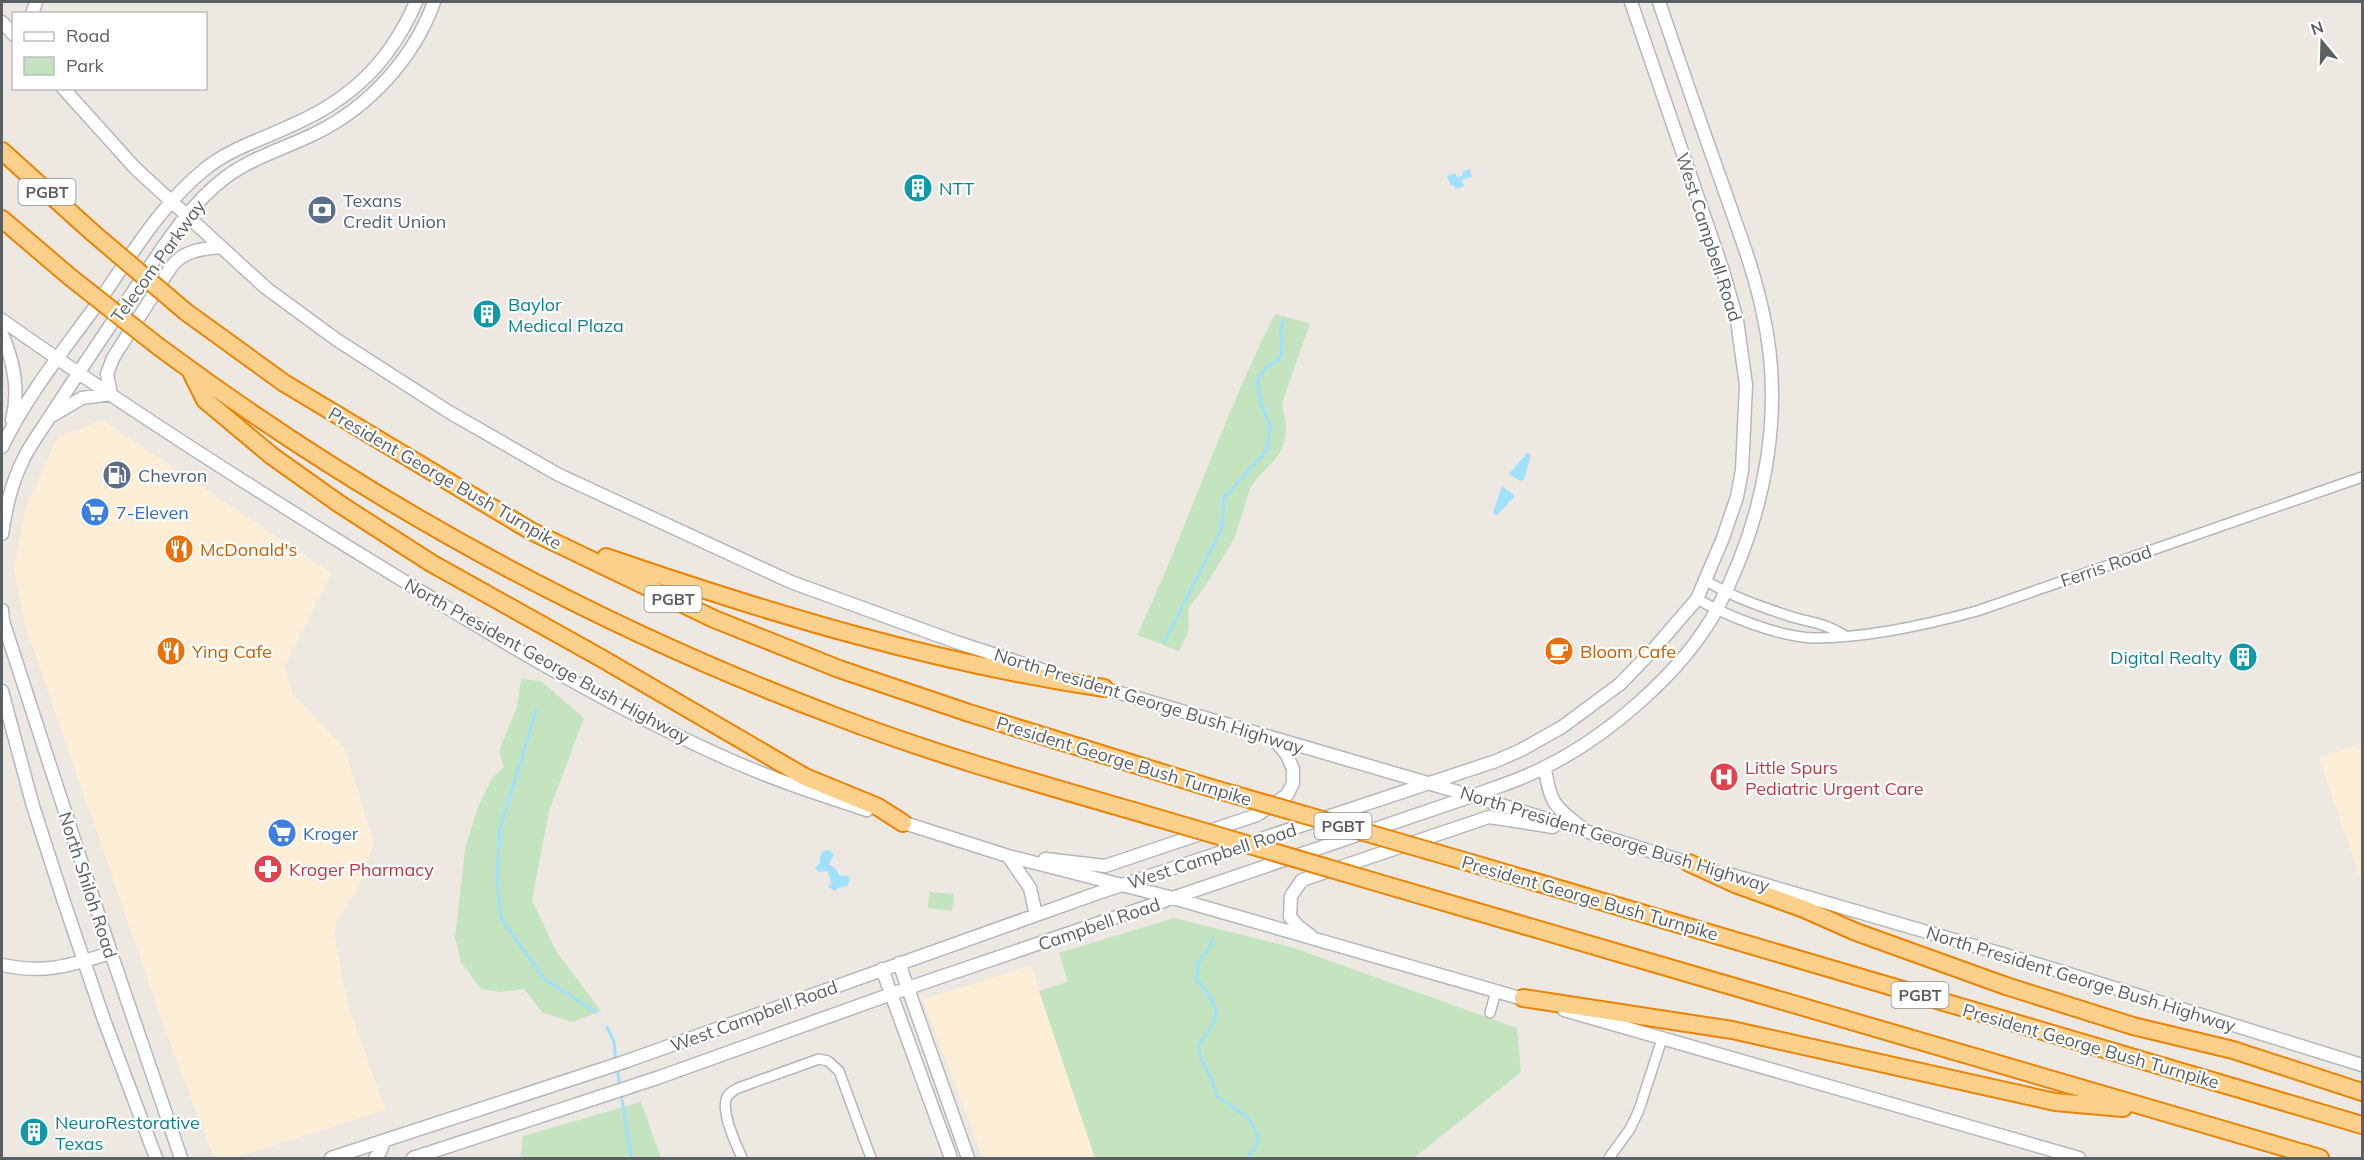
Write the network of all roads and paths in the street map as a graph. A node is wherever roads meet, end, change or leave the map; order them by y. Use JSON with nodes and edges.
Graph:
{"nodes":[{"id":1,"x":416,"y":2,"type":"edge"},
{"id":2,"x":434,"y":2,"type":"edge"},
{"id":3,"x":1630,"y":2,"type":"edge"},
{"id":4,"x":1659,"y":2,"type":"edge"},
{"id":5,"x":372,"y":73,"type":"junction"},
{"id":6,"x":385,"y":83,"type":"junction"},
{"id":7,"x":65,"y":90,"type":"edge"},
{"id":8,"x":2,"y":151,"type":"edge"},
{"id":9,"x":170,"y":201,"type":"junction"},
{"id":10,"x":187,"y":216,"type":"junction"},
{"id":11,"x":2,"y":219,"type":"edge"},
{"id":12,"x":219,"y":247,"type":"junction"},
{"id":13,"x":2,"y":320,"type":"edge"},
{"id":14,"x":2,"y":334,"type":"edge"},
{"id":15,"x":57,"y":359,"type":"junction"},
{"id":16,"x":190,"y":370,"type":"junction"},
{"id":17,"x":78,"y":373,"type":"junction"},
{"id":18,"x":111,"y":394,"type":"junction"},
{"id":19,"x":49,"y":418,"type":"junction"},
{"id":20,"x":9,"y":433,"type":"junction"},
{"id":21,"x":2,"y":447,"type":"edge"},
{"id":22,"x":2362,"y":477,"type":"edge"},
{"id":23,"x":531,"y":531,"type":"junction"},
{"id":24,"x":2,"y":534,"type":"edge"},
{"id":25,"x":1705,"y":580,"type":"junction"},
{"id":26,"x":1724,"y":593,"type":"junction"},
{"id":27,"x":1696,"y":599,"type":"junction"},
{"id":28,"x":2,"y":610,"type":"edge"},
{"id":29,"x":1717,"y":610,"type":"junction"},
{"id":30,"x":1844,"y":635,"type":"junction"},
{"id":31,"x":1104,"y":688,"type":"junction"},
{"id":32,"x":2,"y":691,"type":"edge"},
{"id":33,"x":1274,"y":739,"type":"junction"},
{"id":34,"x":1545,"y":768,"type":"junction"},
{"id":35,"x":1428,"y":784,"type":"junction"},
{"id":36,"x":1472,"y":796,"type":"junction"},
{"id":37,"x":903,"y":823,"type":"junction"},
{"id":38,"x":1587,"y":832,"type":"junction"},
{"id":39,"x":1008,"y":856,"type":"junction"},
{"id":40,"x":1689,"y":863,"type":"junction"},
{"id":41,"x":1122,"y":885,"type":"junction"},
{"id":42,"x":1173,"y":898,"type":"junction"},
{"id":43,"x":1036,"y":915,"type":"junction"},
{"id":44,"x":1319,"y":941,"type":"junction"},
{"id":45,"x":1024,"y":950,"type":"joint"},
{"id":46,"x":111,"y":953,"type":"junction"},
{"id":47,"x":85,"y":961,"type":"junction"},
{"id":48,"x":899,"y":963,"type":"junction"},
{"id":49,"x":2,"y":965,"type":"edge"},
{"id":50,"x":882,"y":969,"type":"junction"},
{"id":51,"x":908,"y":988,"type":"junction"},
{"id":52,"x":1496,"y":991,"type":"junction"},
{"id":53,"x":891,"y":994,"type":"junction"},
{"id":54,"x":1523,"y":998,"type":"junction"},
{"id":55,"x":1490,"y":1013,"type":"dead end"},
{"id":56,"x":1662,"y":1039,"type":"junction"},
{"id":57,"x":2362,"y":1065,"type":"edge"},
{"id":58,"x":2362,"y":1092,"type":"edge"},
{"id":59,"x":2160,"y":1112,"type":"junction"},
{"id":60,"x":2362,"y":1125,"type":"edge"},
{"id":61,"x":385,"y":1140,"type":"junction"},
{"id":62,"x":156,"y":1158,"type":"edge"},
{"id":63,"x":181,"y":1158,"type":"edge"},
{"id":64,"x":331,"y":1158,"type":"edge"},
{"id":65,"x":375,"y":1158,"type":"edge"},
{"id":66,"x":413,"y":1158,"type":"edge"},
{"id":67,"x":741,"y":1158,"type":"edge"},
{"id":68,"x":870,"y":1158,"type":"edge"},
{"id":69,"x":951,"y":1158,"type":"edge"},
{"id":70,"x":968,"y":1158,"type":"edge"},
{"id":71,"x":1609,"y":1158,"type":"edge"},
{"id":72,"x":2079,"y":1158,"type":"edge"},
{"id":73,"x":2320,"y":1158,"type":"edge"}],
"edges":[{"from":1,"to":5,"type":"main road","name":"Telecom Parkway"},
{"from":2,"to":6,"type":"main road","name":"Telecom Parkway"},
{"from":3,"to":25,"type":"main road","name":"West Campbell Road"},
{"from":4,"to":26,"type":"main road","name":"West Campbell Road"},
{"from":5,"to":6,"type":"main road"},
{"from":5,"to":9,"type":"main road","name":"Telecom Parkway"},
{"from":6,"to":10,"type":"main road","name":"Telecom Parkway"},
{"from":7,"to":9,"type":"main road","name":"North President George Bush Highway"},
{"from":8,"to":23,"type":"highway","name":"President George Bush Turnpike","number":"PGBT","bridge":true},
{"from":9,"to":10,"type":"main road","name":"North President George Bush Highway"},
{"from":9,"to":15,"type":"main road","name":"Telecom Parkway"},
{"from":10,"to":12,"type":"main road","name":"North President George Bush Highway"},
{"from":10,"to":17,"type":"main road","name":"Telecom Parkway"},
{"from":11,"to":16,"type":"highway","number":"PGBT","bridge":true},
{"from":12,"to":18,"type":"main road"},
{"from":12,"to":31,"type":"main road","name":"North President George Bush Highway"},
{"from":13,"to":15,"type":"main road","name":"North President George Bush Highway"},
{"from":14,"to":20,"type":"main road"},
{"from":15,"to":17,"type":"main road","name":"North President George Bush Highway"},
{"from":15,"to":20,"type":"main road"},
{"from":16,"to":37,"type":"highway"},
{"from":16,"to":59,"type":"highway","number":"PGBT","bridge":true},
{"from":17,"to":18,"type":"main road","name":"North President George Bush Highway"},
{"from":17,"to":19,"type":"main road"},
{"from":18,"to":19,"type":"main road"},
{"from":18,"to":37,"type":"main road","name":"North President George Bush Highway"},
{"from":19,"to":24,"type":"main road"},
{"from":20,"to":21,"type":"main road"},
{"from":22,"to":30,"type":"street","name":"Ferris Road"},
{"from":23,"to":31,"type":"highway"},
{"from":23,"to":60,"type":"highway","name":"President George Bush Turnpike","number":"PGBT","bridge":true},
{"from":25,"to":26,"type":"street"},
{"from":25,"to":27,"type":"main road","name":"West Campbell Road"},
{"from":26,"to":29,"type":"main road","name":"West Campbell Road"},
{"from":26,"to":30,"type":"street"},
{"from":27,"to":29,"type":"street","name":"Ferris Road"},
{"from":27,"to":35,"type":"main road","name":"West Campbell Road"},
{"from":28,"to":46,"type":"main road","name":"North Shiloh Road"},
{"from":29,"to":30,"type":"street","name":"Ferris Road"},
{"from":29,"to":34,"type":"main road","name":"West Campbell Road"},
{"from":31,"to":33,"type":"main road","name":"North President George Bush Highway"},
{"from":32,"to":47,"type":"main road","name":"North Shiloh Road"},
{"from":33,"to":35,"type":"main road","name":"North President George Bush Highway"},
{"from":33,"to":39,"type":"main road"},
{"from":34,"to":36,"type":"main road","name":"West Campbell Road"},
{"from":34,"to":38,"type":"main road"},
{"from":35,"to":36,"type":"main road","name":"North President George Bush Highway"},
{"from":35,"to":41,"type":"main road","name":"West Campbell Road"},
{"from":36,"to":38,"type":"main road","name":"North President George Bush Highway"},
{"from":36,"to":42,"type":"main road","name":"West Campbell Road"},
{"from":37,"to":39,"type":"main road","name":"North President George Bush Highway"},
{"from":38,"to":40,"type":"main road","name":"North President George Bush Highway"},
{"from":38,"to":44,"type":"main road"},
{"from":39,"to":41,"type":"main road","name":"North President George Bush Highway"},
{"from":39,"to":43,"type":"main road"},
{"from":40,"to":57,"type":"main road","name":"North President George Bush Highway"},
{"from":40,"to":58,"type":"highway"},
{"from":41,"to":42,"type":"main road","name":"North President George Bush Highway"},
{"from":41,"to":43,"type":"main road","name":"West Campbell Road"},
{"from":42,"to":44,"type":"main road","name":"North President George Bush Highway"},
{"from":42,"to":45,"type":"main road","name":"Campbell Road"},
{"from":43,"to":48,"type":"main road","name":"West Campbell Road"},
{"from":44,"to":52,"type":"main road","name":"North President George Bush Highway"},
{"from":45,"to":51,"type":"main road","name":"West Campbell Road"},
{"from":46,"to":47,"type":"main road"},
{"from":46,"to":63,"type":"main road","name":"North Shiloh Road"},
{"from":47,"to":49,"type":"main road"},
{"from":47,"to":62,"type":"main road","name":"North Shiloh Road"},
{"from":48,"to":50,"type":"main road","name":"West Campbell Road"},
{"from":48,"to":51,"type":"main road"},
{"from":50,"to":53,"type":"main road"},
{"from":50,"to":61,"type":"main road","name":"West Campbell Road"},
{"from":51,"to":53,"type":"main road","name":"West Campbell Road"},
{"from":51,"to":70,"type":"main road"},
{"from":52,"to":54,"type":"main road","name":"North President George Bush Highway"},
{"from":52,"to":55,"type":"street"},
{"from":53,"to":66,"type":"main road","name":"West Campbell Road"},
{"from":53,"to":69,"type":"main road"},
{"from":54,"to":56,"type":"main road","name":"North President George Bush Highway"},
{"from":54,"to":59,"type":"highway"},
{"from":56,"to":71,"type":"street"},
{"from":56,"to":72,"type":"main road","name":"North President George Bush Highway"},
{"from":59,"to":73,"type":"highway","number":"PGBT"},
{"from":61,"to":64,"type":"main road","name":"West Campbell Road"},
{"from":61,"to":65,"type":"main road"},
{"from":67,"to":68,"type":"street"}]}
